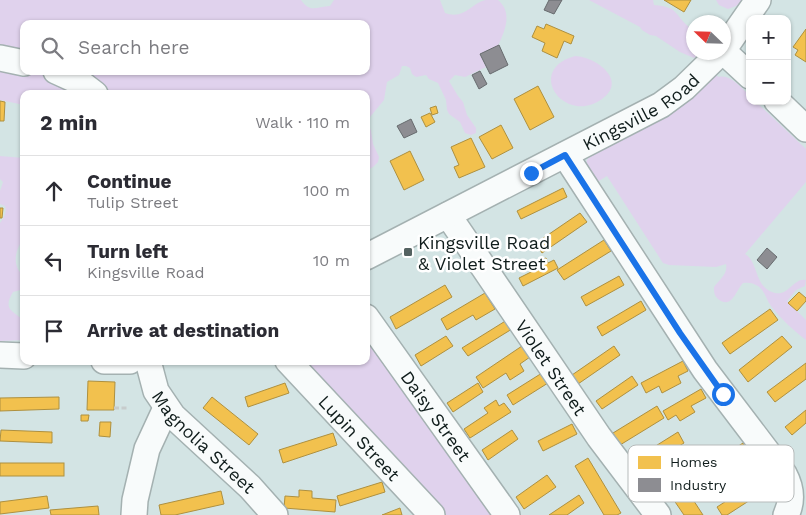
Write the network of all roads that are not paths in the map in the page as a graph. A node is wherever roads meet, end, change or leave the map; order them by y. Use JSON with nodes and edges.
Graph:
{"nodes":[{"id":1,"x":758,"y":0,"type":"edge"},
{"id":2,"x":731,"y":39,"type":"edge"},
{"id":3,"x":0,"y":58,"type":"edge"},
{"id":4,"x":731,"y":58,"type":"edge"},
{"id":5,"x":714,"y":60,"type":"edge"},
{"id":6,"x":20,"y":62,"type":"edge"},
{"id":7,"x":746,"y":72,"type":"edge"},
{"id":8,"x":65,"y":75,"type":"edge"},
{"id":9,"x":90,"y":90,"type":"edge"},
{"id":10,"x":781,"y":105,"type":"edge"},
{"id":11,"x":806,"y":128,"type":"edge"},
{"id":12,"x":565,"y":155,"type":"junction"},
{"id":13,"x":448,"y":215,"type":"junction"},
{"id":14,"x":370,"y":255,"type":"edge"},
{"id":15,"x":370,"y":323,"type":"edge"},
{"id":16,"x":0,"y":355,"type":"edge"},
{"id":17,"x":20,"y":356,"type":"edge"},
{"id":18,"x":149,"y":365,"type":"edge"},
{"id":19,"x":292,"y":365,"type":"edge"},
{"id":20,"x":166,"y":408,"type":"junction"},
{"id":21,"x":762,"y":445,"type":"edge"},
{"id":22,"x":628,"y":475,"type":"edge"},
{"id":23,"x":648,"y":502,"type":"edge"},
{"id":24,"x":791,"y":502,"type":"edge"},
{"id":25,"x":134,"y":515,"type":"edge"},
{"id":26,"x":275,"y":515,"type":"edge"},
{"id":27,"x":432,"y":515,"type":"edge"},
{"id":28,"x":508,"y":515,"type":"edge"},
{"id":29,"x":658,"y":515,"type":"edge"},
{"id":30,"x":786,"y":515,"type":"edge"}],
"edges":[{"from":1,"to":2,"type":"street","name":"Kingsville Road"},
{"from":3,"to":6,"type":"street"},
{"from":4,"to":7,"type":"street"},
{"from":5,"to":12,"type":"street","name":"Kingsville Road"},
{"from":8,"to":9,"type":"street"},
{"from":10,"to":11,"type":"street"},
{"from":12,"to":13,"type":"street","name":"Kingsville Road"},
{"from":12,"to":21,"type":"street"},
{"from":13,"to":14,"type":"street","name":"Kingsville Road"},
{"from":13,"to":22,"type":"street","name":"Violet Street"},
{"from":15,"to":28,"type":"street","name":"Daisy Street"},
{"from":16,"to":17,"type":"street"},
{"from":18,"to":20,"type":"street","name":"Magnolia Street"},
{"from":19,"to":27,"type":"street","name":"Lupin Street"},
{"from":20,"to":25,"type":"street"},
{"from":20,"to":26,"type":"street","name":"Magnolia Street"},
{"from":23,"to":29,"type":"street","name":"Violet Street"},
{"from":24,"to":30,"type":"street"}]}
